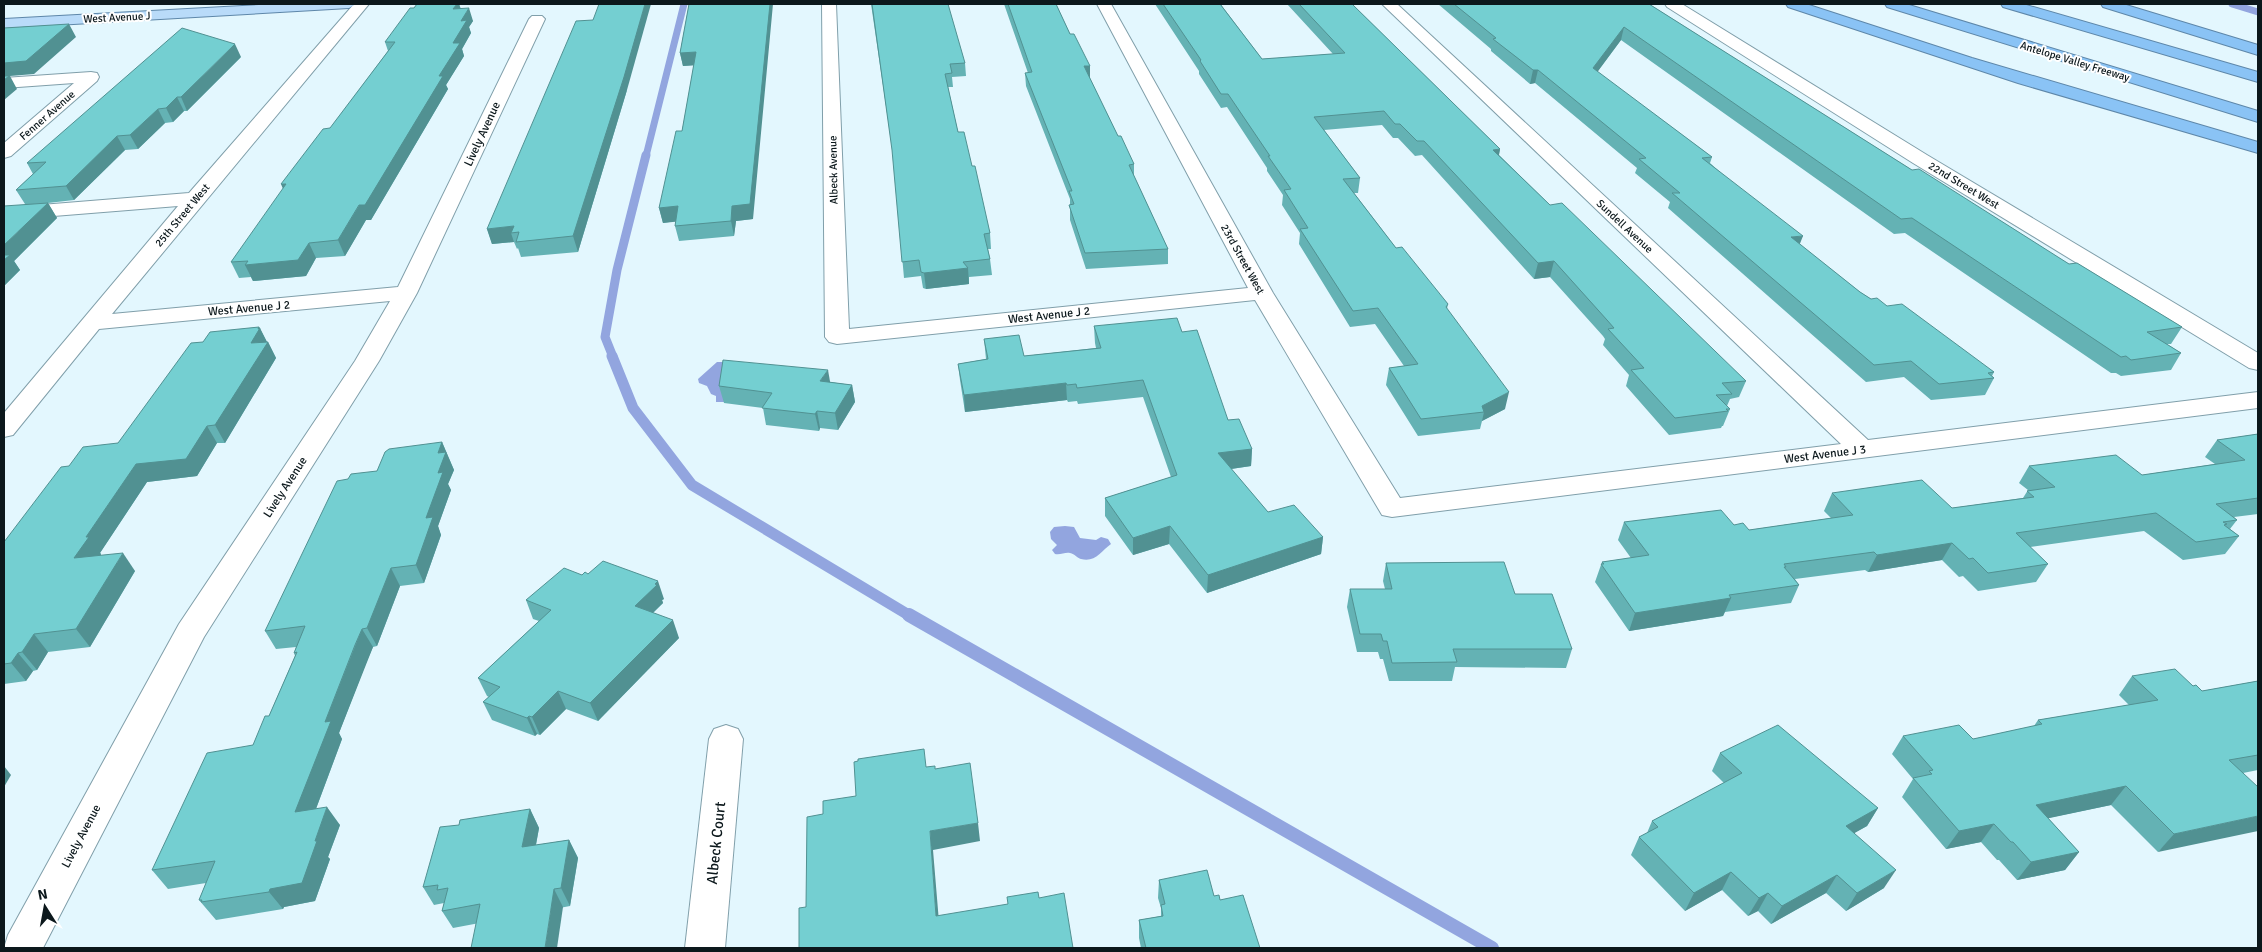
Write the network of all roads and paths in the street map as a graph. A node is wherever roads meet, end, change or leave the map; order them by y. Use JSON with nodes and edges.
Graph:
{"nodes":[{"id":1,"x":349,"y":4,"type":"edge"},
{"id":2,"x":362,"y":4,"type":"edge"},
{"id":3,"x":829,"y":4,"type":"edge"},
{"id":4,"x":1104,"y":4,"type":"edge"},
{"id":5,"x":1389,"y":4,"type":"edge"},
{"id":6,"x":1672,"y":4,"type":"edge"},
{"id":7,"x":1793,"y":4,"type":"edge"},
{"id":8,"x":1892,"y":4,"type":"edge"},
{"id":9,"x":2008,"y":4,"type":"edge"},
{"id":10,"x":2108,"y":4,"type":"edge"},
{"id":11,"x":537,"y":19,"type":"dead end"},
{"id":12,"x":4,"y":24,"type":"edge"},
{"id":13,"x":2258,"y":50,"type":"edge"},
{"id":14,"x":2258,"y":77,"type":"edge"},
{"id":15,"x":4,"y":83,"type":"edge"},
{"id":16,"x":2258,"y":117,"type":"edge"},
{"id":17,"x":2258,"y":148,"type":"edge"},
{"id":18,"x":4,"y":152,"type":"edge"},
{"id":19,"x":195,"y":199,"type":"junction"},
{"id":20,"x":4,"y":214,"type":"edge"},
{"id":21,"x":406,"y":293,"type":"junction"},
{"id":22,"x":1262,"y":293,"type":"junction"},
{"id":23,"x":92,"y":323,"type":"junction"},
{"id":24,"x":837,"y":337,"type":"joint"},
{"id":25,"x":2258,"y":363,"type":"edge"},
{"id":26,"x":2258,"y":400,"type":"edge"},
{"id":27,"x":4,"y":428,"type":"edge"},
{"id":28,"x":1862,"y":449,"type":"junction"},
{"id":29,"x":1392,"y":508,"type":"joint"},
{"id":30,"x":726,"y":739,"type":"dead end"},
{"id":31,"x":22,"y":948,"type":"edge"},
{"id":32,"x":705,"y":948,"type":"edge"}],
"edges":[{"from":1,"to":12,"type":"main road","name":"West Avenue J"},
{"from":2,"to":19,"type":"street","name":"25th Street West"},
{"from":3,"to":24,"type":"street","name":"Albeck Avenue"},
{"from":4,"to":22,"type":"street","name":"23rd Street West"},
{"from":5,"to":28,"type":"street","name":"Sundell Avenue"},
{"from":6,"to":25,"type":"street","name":"22nd Street West"},
{"from":7,"to":17,"type":"highway"},
{"from":8,"to":16,"type":"highway","name":"Antelope Valley Freeway"},
{"from":9,"to":14,"type":"highway"},
{"from":10,"to":13,"type":"highway"},
{"from":11,"to":21,"type":"street","name":"Lively Avenue"},
{"from":15,"to":18,"type":"street","name":"Fenner Avenue"},
{"from":19,"to":20,"type":"street"},
{"from":19,"to":23,"type":"street","name":"25th Street West"},
{"from":21,"to":23,"type":"street","name":"West Avenue J 2"},
{"from":21,"to":31,"type":"street","name":"Lively Avenue"},
{"from":22,"to":24,"type":"street","name":"West Avenue J 2"},
{"from":22,"to":29,"type":"street","name":"23rd Street West"},
{"from":23,"to":27,"type":"street","name":"25th Street West"},
{"from":26,"to":28,"type":"street","name":"West Avenue J 3"},
{"from":28,"to":29,"type":"street","name":"West Avenue J 3"},
{"from":30,"to":32,"type":"street","name":"Albeck Court"}]}
